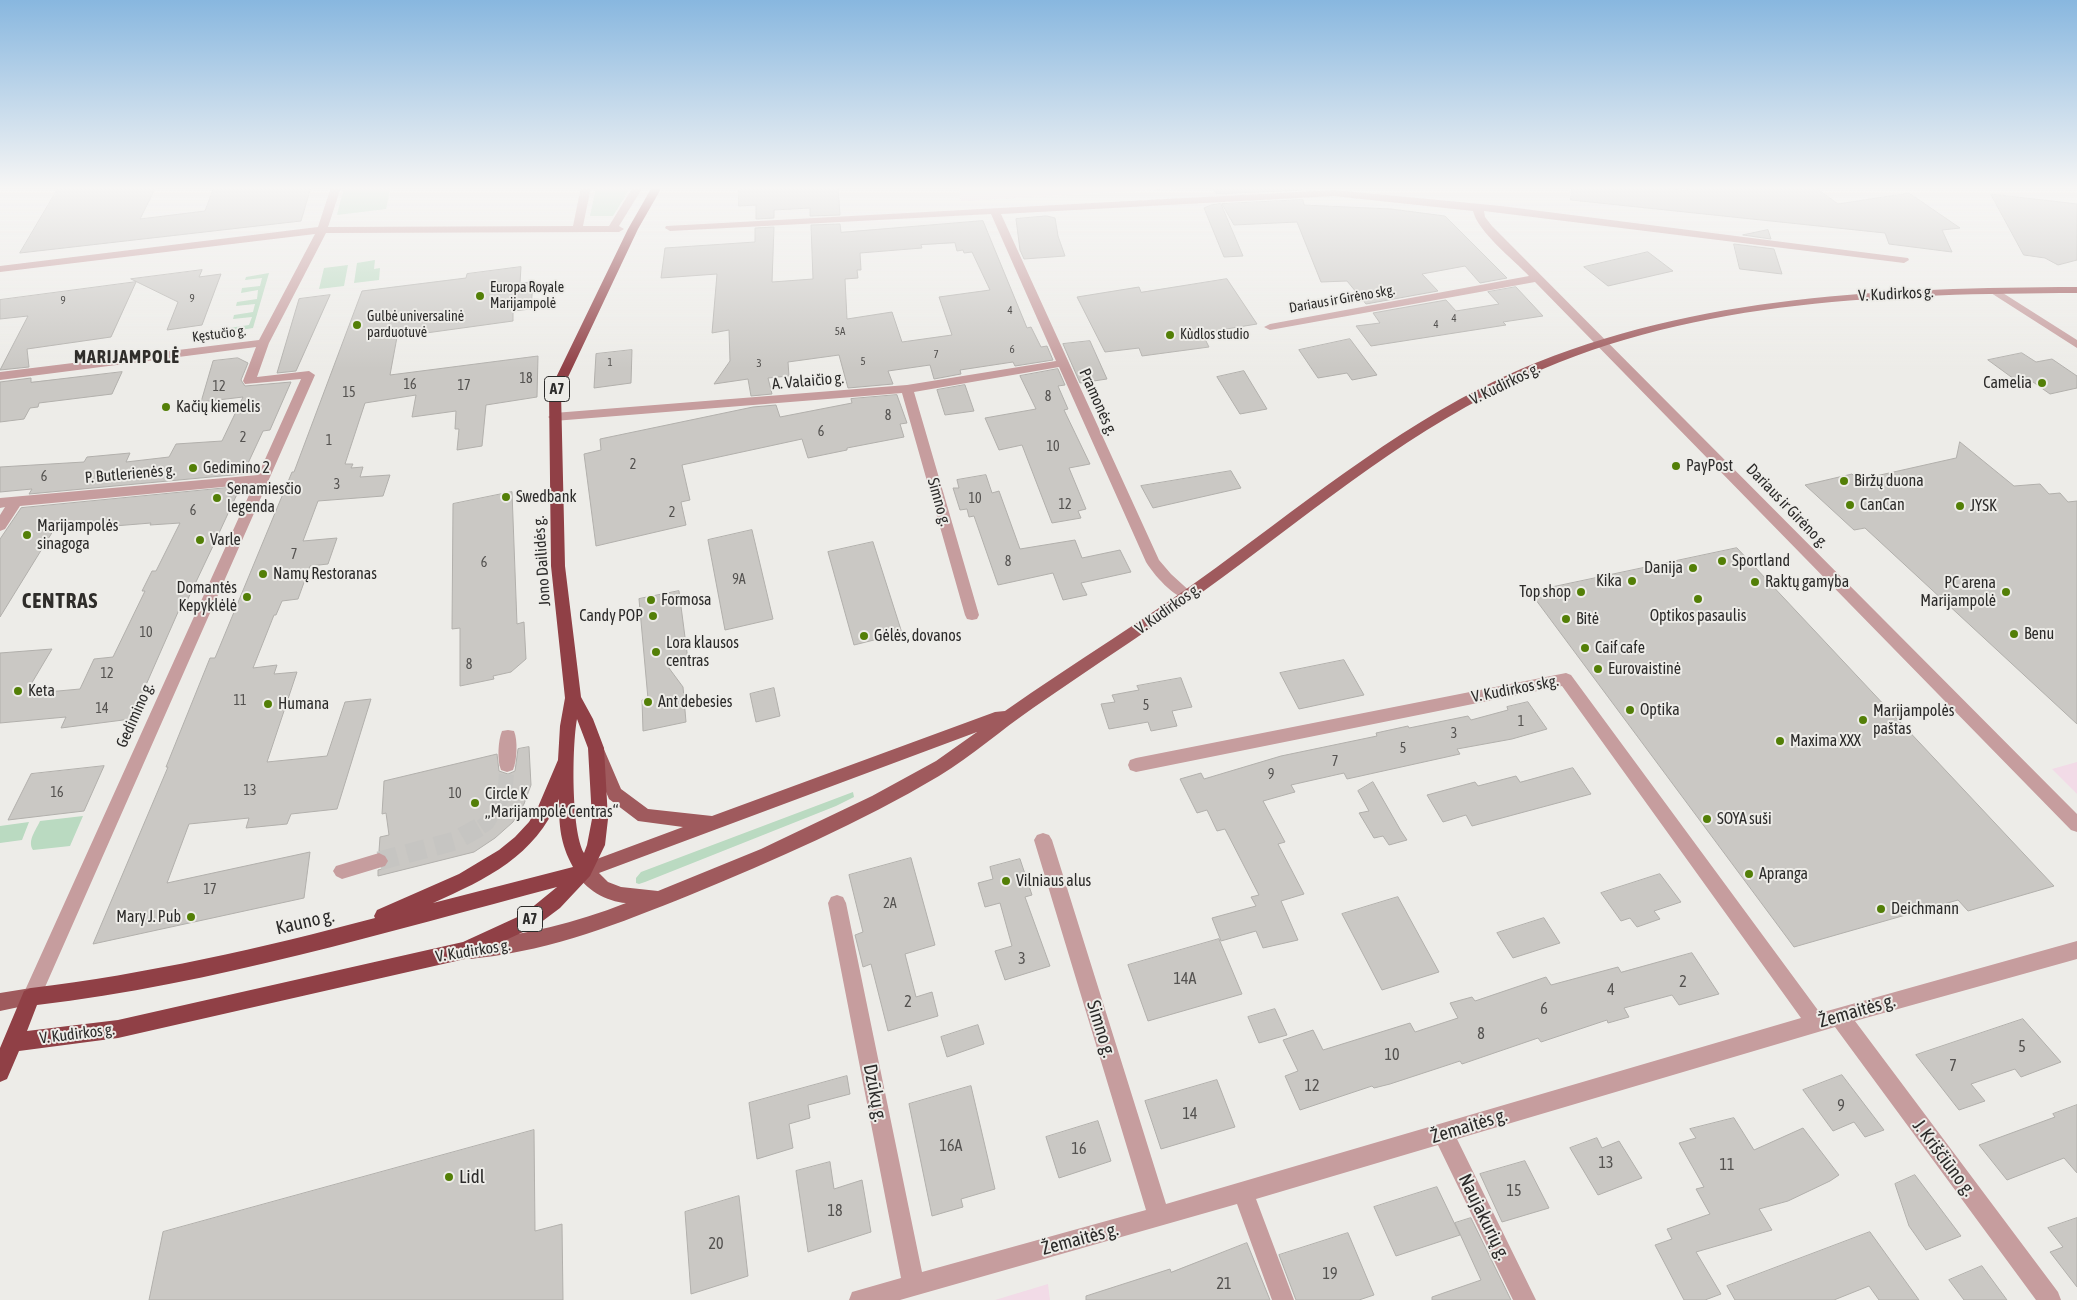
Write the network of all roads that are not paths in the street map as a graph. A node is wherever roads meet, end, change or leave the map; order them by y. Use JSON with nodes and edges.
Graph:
{"nodes":[{"id":1,"x":176,"y":248,"type":"edge"},
{"id":2,"x":313,"y":248,"type":"edge"},
{"id":3,"x":624,"y":248,"type":"edge"},
{"id":4,"x":1011,"y":248,"type":"edge"},
{"id":5,"x":1508,"y":248,"type":"edge"},
{"id":6,"x":1807,"y":248,"type":"edge"},
{"id":7,"x":1904,"y":260,"type":"dead end"},
{"id":8,"x":0,"y":269,"type":"edge"},
{"id":9,"x":1538,"y":278,"type":"junction"},
{"id":10,"x":2077,"y":290,"type":"edge"},
{"id":11,"x":1995,"y":291,"type":"junction"},
{"id":12,"x":1270,"y":327,"type":"dead end"},
{"id":13,"x":263,"y":343,"type":"junction"},
{"id":14,"x":1604,"y":344,"type":"junction"},
{"id":15,"x":2077,"y":345,"type":"edge"},
{"id":16,"x":1063,"y":363,"type":"junction"},
{"id":17,"x":0,"y":376,"type":"edge"},
{"id":18,"x":907,"y":389,"type":"junction"},
{"id":19,"x":554,"y":417,"type":"junction"},
{"id":20,"x":262,"y":480,"type":"junction"},
{"id":21,"x":16,"y":501,"type":"junction"},
{"id":22,"x":0,"y":503,"type":"edge"},
{"id":23,"x":0,"y":526,"type":"edge"},
{"id":24,"x":1187,"y":596,"type":"junction"},
{"id":25,"x":972,"y":615,"type":"dead end"},
{"id":26,"x":573,"y":698,"type":"junction"},
{"id":27,"x":1018,"y":709,"type":"junction"},
{"id":28,"x":508,"y":736,"type":"dead end"},
{"id":29,"x":596,"y":748,"type":"junction"},
{"id":30,"x":566,"y":758,"type":"junction"},
{"id":31,"x":507,"y":765,"type":"tunnel mouth"},
{"id":32,"x":1136,"y":765,"type":"dead end"},
{"id":33,"x":718,"y":822,"type":"junction"},
{"id":34,"x":2077,"y":826,"type":"edge"},
{"id":35,"x":1043,"y":840,"type":"dead end"},
{"id":36,"x":379,"y":861,"type":"tunnel mouth"},
{"id":37,"x":342,"y":871,"type":"dead end"},
{"id":38,"x":584,"y":871,"type":"junction"},
{"id":39,"x":660,"y":898,"type":"junction"},
{"id":40,"x":837,"y":902,"type":"dead end"},
{"id":41,"x":329,"y":939,"type":"junction"},
{"id":42,"x":465,"y":950,"type":"junction"},
{"id":43,"x":2077,"y":950,"type":"edge"},
{"id":44,"x":31,"y":997,"type":"junction"},
{"id":45,"x":0,"y":1002,"type":"edge"},
{"id":46,"x":1839,"y":1016,"type":"junction"},
{"id":47,"x":1816,"y":1023,"type":"junction"},
{"id":48,"x":6,"y":1043,"type":"edge"},
{"id":49,"x":0,"y":1072,"type":"edge"},
{"id":50,"x":1444,"y":1134,"type":"junction"},
{"id":51,"x":1243,"y":1192,"type":"junction"},
{"id":52,"x":1159,"y":1217,"type":"junction"},
{"id":53,"x":913,"y":1284,"type":"junction"},
{"id":54,"x":860,"y":1300,"type":"edge"},
{"id":55,"x":1283,"y":1300,"type":"edge"},
{"id":56,"x":1525,"y":1300,"type":"edge"},
{"id":57,"x":2050,"y":1300,"type":"edge"}],
"edges":[{"from":1,"to":8,"type":"street"},
{"from":2,"to":13,"type":"street"},
{"from":3,"to":19,"type":"highway","name":"Jono Dailidės g.","number":"A7"},
{"from":4,"to":16,"type":"street","name":"Pramonės g."},
{"from":5,"to":9,"type":"street","name":"Dariaus ir Girėno g."},
{"from":6,"to":7,"type":"street"},
{"from":9,"to":12,"type":"street","name":"Dariaus ir Girėno skg."},
{"from":9,"to":14,"type":"street","name":"Dariaus ir Girėno g."},
{"from":10,"to":11,"type":"main road","name":"V. Kudirkos g."},
{"from":11,"to":14,"type":"main road","name":"V. Kudirkos g."},
{"from":11,"to":15,"type":"street"},
{"from":13,"to":17,"type":"street","name":"Kęstučio g."},
{"from":13,"to":20,"type":"street","name":"Gedimino g."},
{"from":14,"to":24,"type":"main road","name":"V. Kudirkos g."},
{"from":14,"to":34,"type":"street","name":"Dariaus ir Girėno g."},
{"from":16,"to":18,"type":"street","name":"A. Valaičio g."},
{"from":16,"to":24,"type":"street","name":"Pramonės g."},
{"from":18,"to":19,"type":"street","name":"A. Valaičio g."},
{"from":18,"to":25,"type":"street","name":"Simno g."},
{"from":19,"to":26,"type":"highway","name":"Jono Dailidės g.","number":"A7"},
{"from":20,"to":21,"type":"street","name":"P. Butlerienės g."},
{"from":20,"to":44,"type":"street","name":"Gedimino g."},
{"from":21,"to":22,"type":"street","name":"P. Butlerienės g."},
{"from":21,"to":23,"type":"street"},
{"from":24,"to":27,"type":"main road","name":"V. Kudirkos g."},
{"from":26,"to":29,"type":"highway"},
{"from":26,"to":30,"type":"highway"},
{"from":27,"to":33,"type":"main road","name":"V. Kudirkos g."},
{"from":27,"to":39,"type":"main road","name":"V. Kudirkos g."},
{"from":28,"to":31,"type":"street"},
{"from":29,"to":33,"type":"main road"},
{"from":29,"to":38,"type":"highway"},
{"from":30,"to":38,"type":"highway"},
{"from":30,"to":41,"type":"highway"},
{"from":32,"to":47,"type":"street","name":"V. Kudirkos skg."},
{"from":33,"to":38,"type":"main road","name":"V. Kudirkos g."},
{"from":35,"to":52,"type":"street","name":"Simno g."},
{"from":36,"to":37,"type":"street"},
{"from":38,"to":39,"type":"main road"},
{"from":38,"to":41,"type":"highway","name":"Kauno g."},
{"from":38,"to":42,"type":"highway","number":"A7"},
{"from":39,"to":42,"type":"main road","name":"V. Kudirkos g."},
{"from":40,"to":53,"type":"street","name":"Dzūkų g."},
{"from":41,"to":44,"type":"highway","name":"Kauno g."},
{"from":42,"to":48,"type":"highway","name":"V. Kudirkos g."},
{"from":43,"to":46,"type":"street","name":"Žemaitės g."},
{"from":44,"to":45,"type":"main road"},
{"from":44,"to":48,"type":"highway","name":"Gedimino g."},
{"from":46,"to":47,"type":"street","name":"Žemaitės g."},
{"from":46,"to":57,"type":"street","name":"J. Kriščiūno g."},
{"from":47,"to":50,"type":"street","name":"Žemaitės g."},
{"from":48,"to":49,"type":"highway","name":"Gedimino g."},
{"from":50,"to":51,"type":"street","name":"Žemaitės g."},
{"from":50,"to":56,"type":"street","name":"Naujakurių g."},
{"from":51,"to":52,"type":"street","name":"Žemaitės g."},
{"from":51,"to":55,"type":"street"},
{"from":52,"to":53,"type":"street","name":"Žemaitės g."},
{"from":53,"to":54,"type":"street","name":"Žemaitės g."}]}
